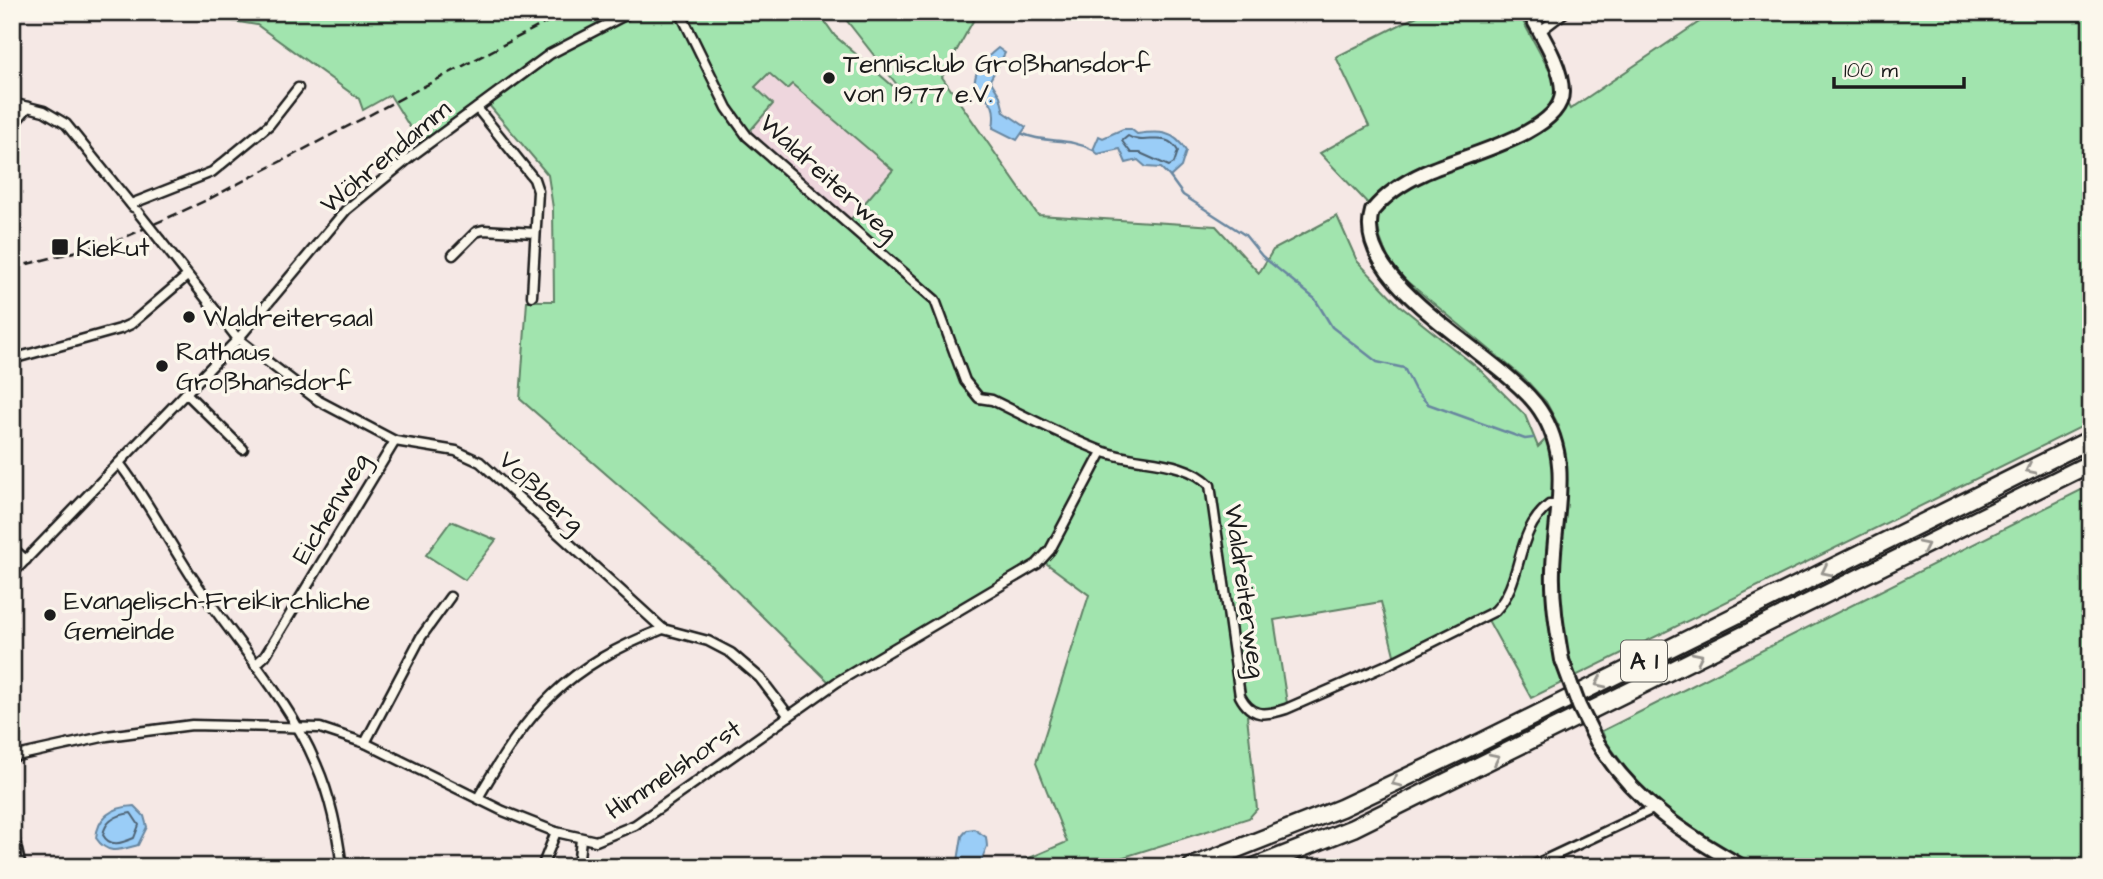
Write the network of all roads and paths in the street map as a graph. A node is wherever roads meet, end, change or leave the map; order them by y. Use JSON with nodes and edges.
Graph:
{"nodes":[{"id":1,"x":631,"y":12,"type":"edge"},
{"id":2,"x":680,"y":12,"type":"edge"},
{"id":3,"x":1529,"y":12,"type":"edge"},
{"id":4,"x":1565,"y":12,"type":"edge"},
{"id":5,"x":1539,"y":32,"type":"junction"},
{"id":6,"x":298,"y":88,"type":"dead end"},
{"id":7,"x":12,"y":103,"type":"edge"},
{"id":8,"x":28,"y":107,"type":"junction"},
{"id":9,"x":477,"y":108,"type":"junction"},
{"id":10,"x":12,"y":126,"type":"edge"},
{"id":11,"x":134,"y":208,"type":"junction"},
{"id":12,"x":535,"y":233,"type":"junction"},
{"id":13,"x":453,"y":255,"type":"dead end"},
{"id":14,"x":187,"y":276,"type":"junction"},
{"id":15,"x":533,"y":296,"type":"dead end"},
{"id":16,"x":238,"y":339,"type":"junction"},
{"id":17,"x":12,"y":359,"type":"edge"},
{"id":18,"x":186,"y":393,"type":"junction"},
{"id":19,"x":2091,"y":439,"type":"edge"},
{"id":20,"x":395,"y":441,"type":"junction"},
{"id":21,"x":243,"y":449,"type":"dead end"},
{"id":22,"x":1102,"y":452,"type":"junction"},
{"id":23,"x":118,"y":463,"type":"junction"},
{"id":24,"x":2091,"y":463,"type":"edge"},
{"id":25,"x":1560,"y":505,"type":"junction"},
{"id":26,"x":12,"y":548,"type":"edge"},
{"id":27,"x":26,"y":560,"type":"junction"},
{"id":28,"x":12,"y":574,"type":"edge"},
{"id":29,"x":450,"y":597,"type":"dead end"},
{"id":30,"x":663,"y":629,"type":"junction"},
{"id":31,"x":255,"y":665,"type":"junction"},
{"id":32,"x":789,"y":716,"type":"junction"},
{"id":33,"x":298,"y":727,"type":"junction"},
{"id":34,"x":365,"y":743,"type":"junction"},
{"id":35,"x":12,"y":757,"type":"edge"},
{"id":36,"x":478,"y":798,"type":"junction"},
{"id":37,"x":1653,"y":809,"type":"junction"},
{"id":38,"x":12,"y":829,"type":"edge"},
{"id":39,"x":556,"y":832,"type":"junction"},
{"id":40,"x":581,"y":839,"type":"junction"},
{"id":41,"x":21,"y":867,"type":"edge"},
{"id":42,"x":342,"y":867,"type":"edge"},
{"id":43,"x":542,"y":867,"type":"edge"},
{"id":44,"x":578,"y":867,"type":"edge"},
{"id":45,"x":1191,"y":867,"type":"edge"},
{"id":46,"x":1254,"y":867,"type":"edge"},
{"id":47,"x":1530,"y":867,"type":"edge"},
{"id":48,"x":1743,"y":867,"type":"edge"}],
"edges":[{"from":1,"to":9,"type":"street","name":"Wöhrendamm"},
{"from":2,"to":22,"type":"street","name":"Waldreiterweg"},
{"from":3,"to":5,"type":"main road"},
{"from":4,"to":5,"type":"street"},
{"from":5,"to":25,"type":"main road"},
{"from":6,"to":11,"type":"street"},
{"from":7,"to":8,"type":"street","name":"Voßberg"},
{"from":8,"to":10,"type":"street"},
{"from":8,"to":11,"type":"street","name":"Voßberg"},
{"from":9,"to":12,"type":"street"},
{"from":9,"to":16,"type":"street","name":"Wöhrendamm"},
{"from":11,"to":14,"type":"street","name":"Voßberg","bridge":true},
{"from":12,"to":13,"type":"street"},
{"from":12,"to":15,"type":"street"},
{"from":14,"to":16,"type":"street","name":"Voßberg"},
{"from":14,"to":17,"type":"street"},
{"from":16,"to":18,"type":"street","name":"Wöhrendamm"},
{"from":16,"to":20,"type":"street","name":"Voßberg"},
{"from":18,"to":21,"type":"street"},
{"from":18,"to":23,"type":"street","name":"Wöhrendamm"},
{"from":19,"to":45,"type":"highway","number":"A 1","one_way":true},
{"from":20,"to":30,"type":"street","name":"Voßberg"},
{"from":20,"to":31,"type":"street","name":"Eichenweg"},
{"from":22,"to":25,"type":"street","name":"Waldreiterweg"},
{"from":22,"to":32,"type":"street","name":"Himmelshorst"},
{"from":23,"to":27,"type":"street","name":"Wöhrendamm"},
{"from":23,"to":31,"type":"street"},
{"from":46,"to":24,"type":"highway","number":"A 1","one_way":true},
{"from":25,"to":37,"type":"main road","bridge":true},
{"from":26,"to":27,"type":"street"},
{"from":27,"to":28,"type":"street","name":"Wöhrendamm"},
{"from":29,"to":34,"type":"street"},
{"from":30,"to":32,"type":"street","name":"Voßberg"},
{"from":30,"to":36,"type":"street"},
{"from":31,"to":33,"type":"street"},
{"from":32,"to":40,"type":"street","name":"Himmelshorst"},
{"from":33,"to":34,"type":"street","name":"Himmelshorst"},
{"from":33,"to":35,"type":"street","name":"Himmelshorst"},
{"from":33,"to":42,"type":"street"},
{"from":34,"to":36,"type":"street","name":"Himmelshorst"},
{"from":36,"to":39,"type":"street","name":"Himmelshorst"},
{"from":37,"to":47,"type":"street"},
{"from":37,"to":48,"type":"main road"},
{"from":38,"to":41,"type":"street"},
{"from":39,"to":40,"type":"street","name":"Himmelshorst"},
{"from":39,"to":43,"type":"street"},
{"from":40,"to":44,"type":"street"}]}
